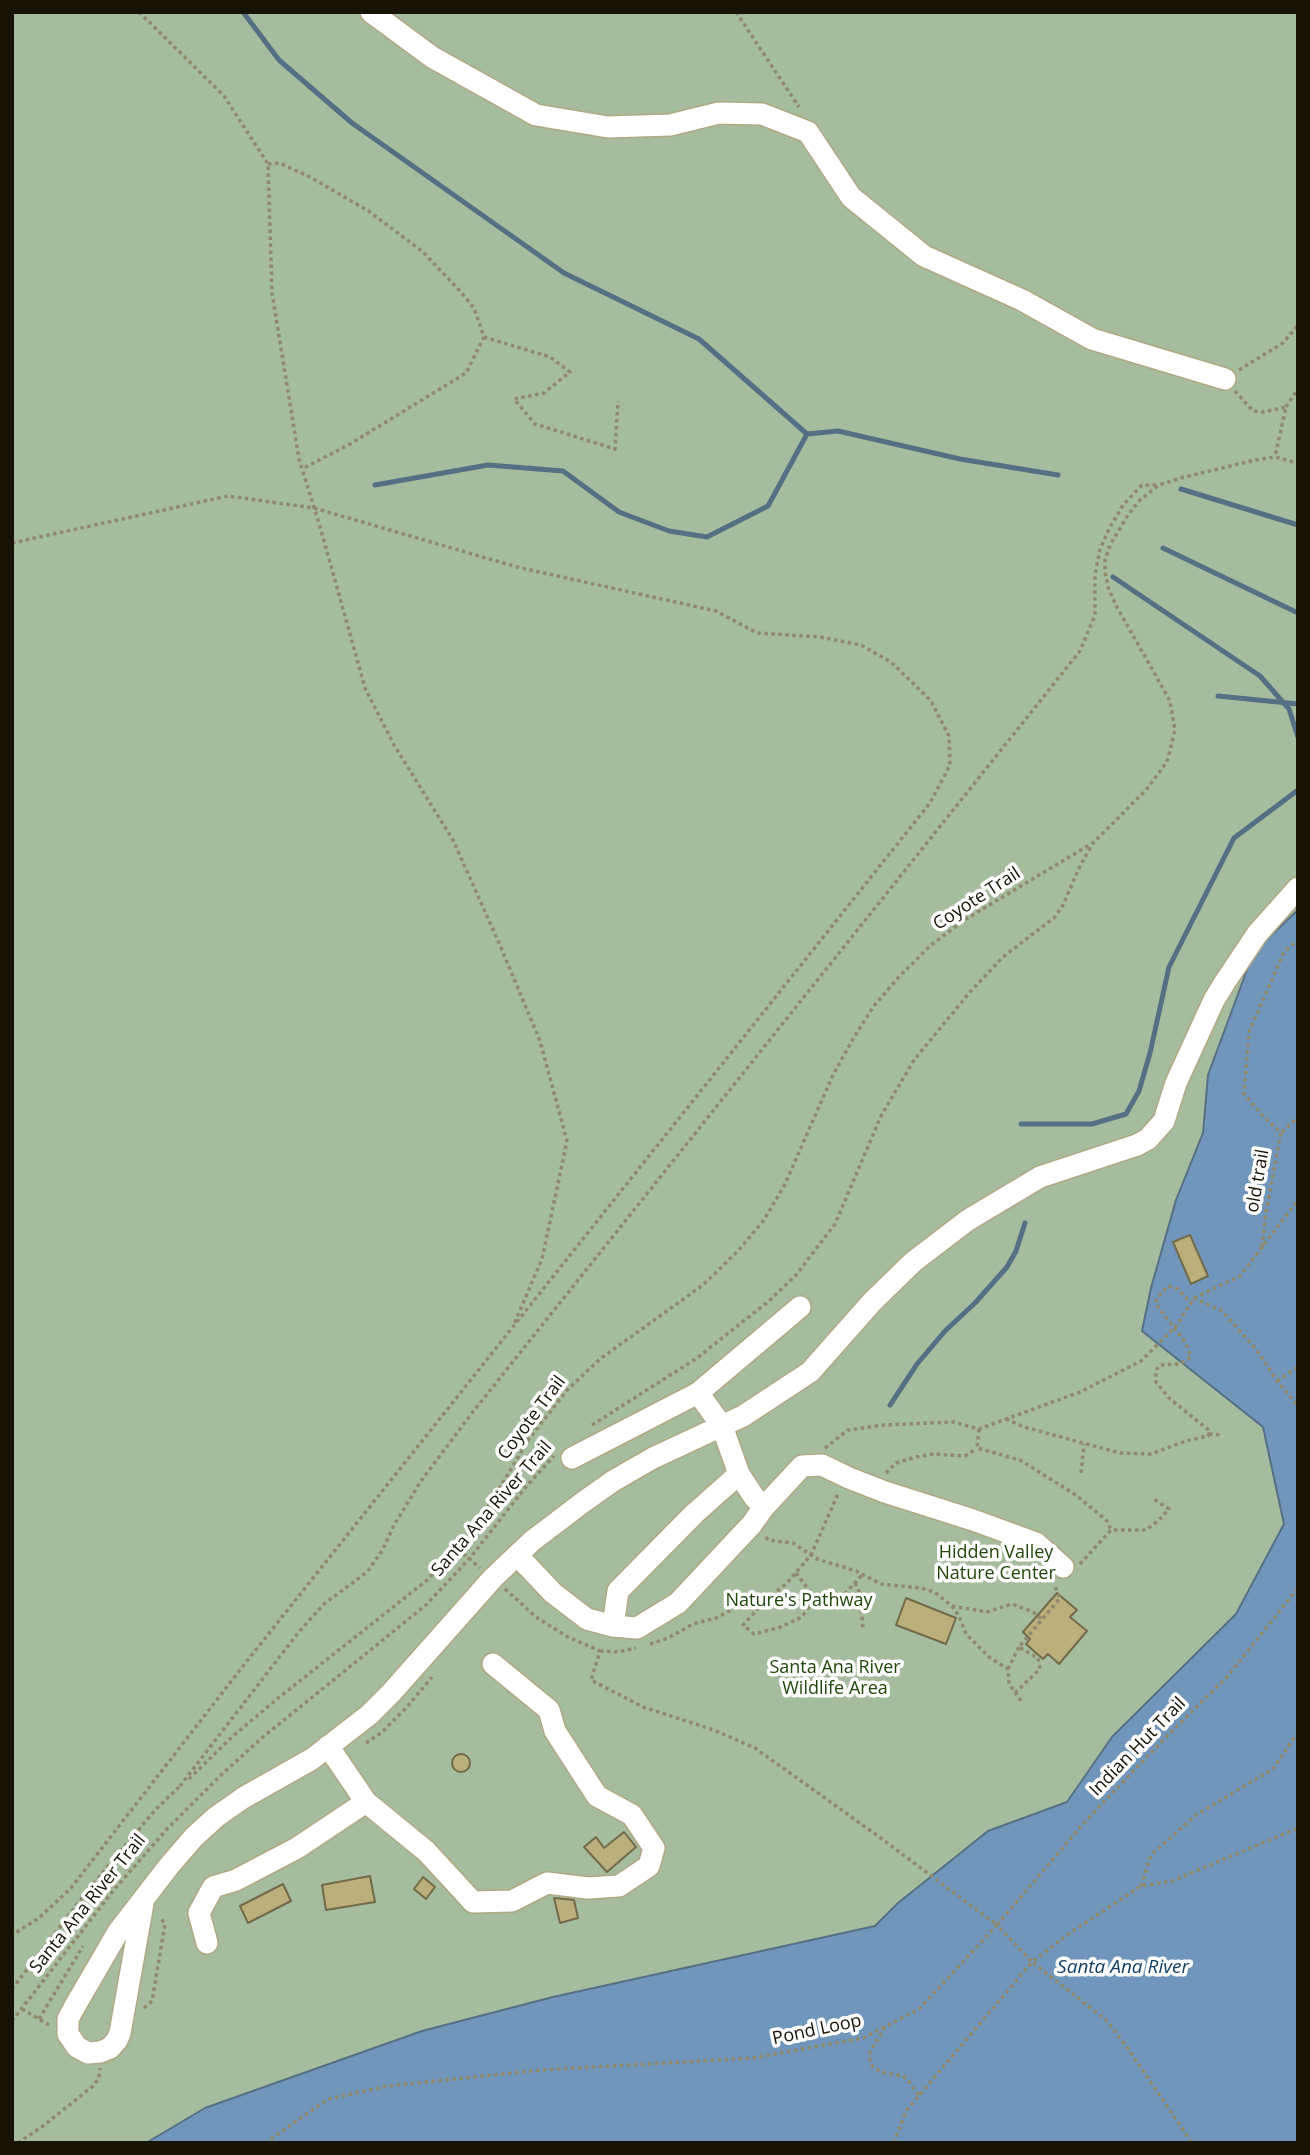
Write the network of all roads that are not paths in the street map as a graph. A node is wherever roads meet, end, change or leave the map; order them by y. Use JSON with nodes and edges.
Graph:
{"nodes":[{"id":1,"x":371,"y":12,"type":"edge"},
{"id":2,"x":1225,"y":379,"type":"road end"},
{"id":3,"x":1298,"y":888,"type":"edge"},
{"id":4,"x":800,"y":1307,"type":"dead end"},
{"id":5,"x":698,"y":1393,"type":"junction"},
{"id":6,"x":722,"y":1426,"type":"junction"},
{"id":7,"x":568,"y":1453,"type":"road end"},
{"id":8,"x":739,"y":1474,"type":"junction"},
{"id":9,"x":758,"y":1515,"type":"junction"},
{"id":10,"x":517,"y":1555,"type":"junction"},
{"id":11,"x":1067,"y":1572,"type":"road end"},
{"id":12,"x":613,"y":1626,"type":"junction"},
{"id":13,"x":493,"y":1664,"type":"dead end"},
{"id":14,"x":328,"y":1746,"type":"junction"},
{"id":15,"x":366,"y":1802,"type":"junction"},
{"id":16,"x":144,"y":1898,"type":"junction"},
{"id":17,"x":207,"y":1943,"type":"dead end"}],
"edges":[{"from":1,"to":2,"type":"lane"},
{"from":3,"to":6,"type":"lane"},
{"from":4,"to":5,"type":"lane"},
{"from":5,"to":6,"type":"lane"},
{"from":5,"to":7,"type":"lane"},
{"from":6,"to":8,"type":"lane"},
{"from":6,"to":10,"type":"lane"},
{"from":8,"to":9,"type":"lane"},
{"from":8,"to":12,"type":"lane"},
{"from":9,"to":11,"type":"lane"},
{"from":9,"to":12,"type":"lane"},
{"from":10,"to":12,"type":"lane"},
{"from":10,"to":14,"type":"lane"},
{"from":13,"to":15,"type":"lane"},
{"from":14,"to":15,"type":"lane"},
{"from":14,"to":16,"type":"lane"},
{"from":15,"to":17,"type":"lane"},
{"from":16,"to":16,"type":"lane"}]}
